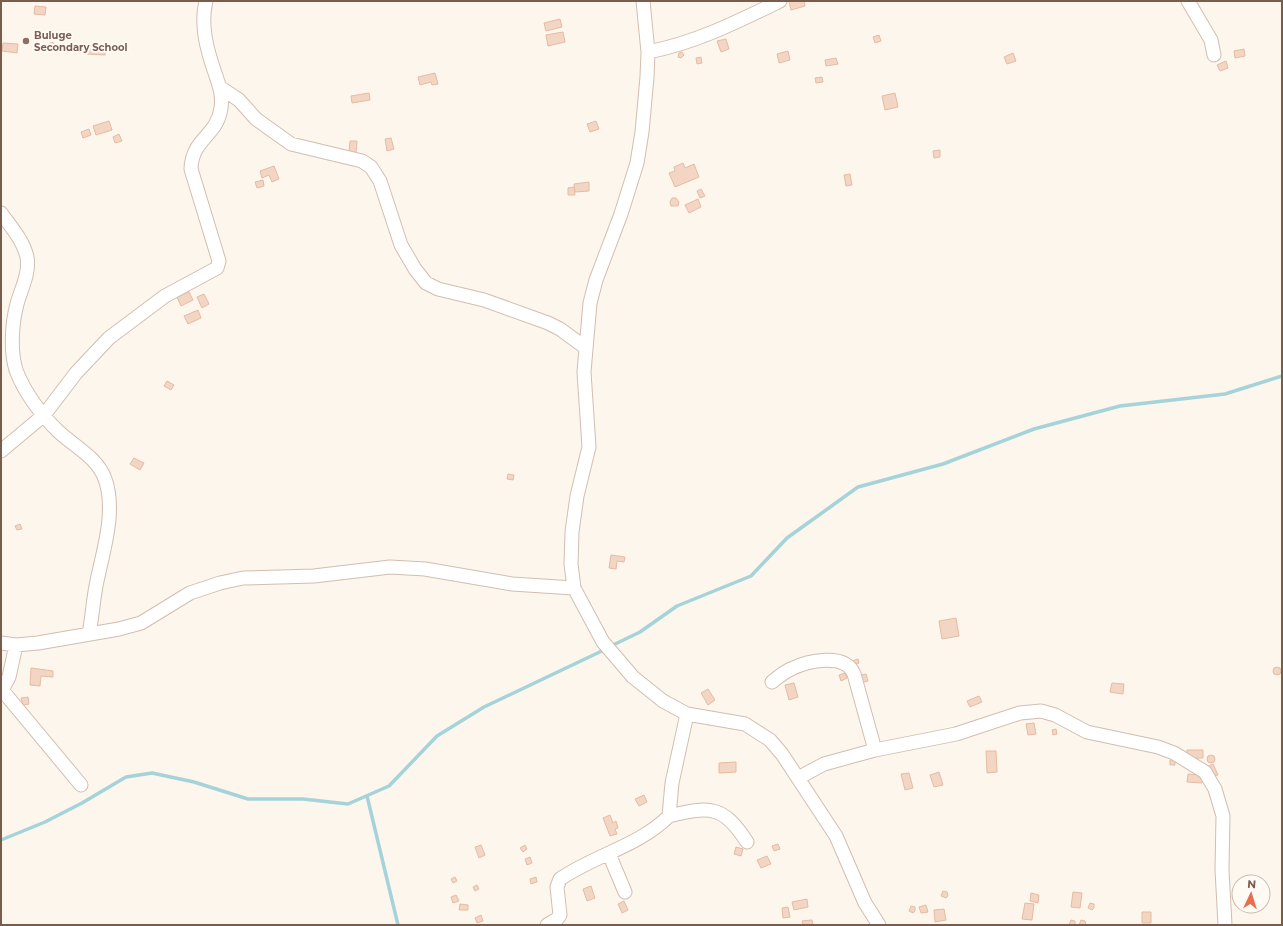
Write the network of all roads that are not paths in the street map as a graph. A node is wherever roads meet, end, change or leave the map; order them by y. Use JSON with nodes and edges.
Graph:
{"nodes":[{"id":1,"x":206,"y":1,"type":"edge"},
{"id":2,"x":643,"y":1,"type":"edge"},
{"id":3,"x":780,"y":1,"type":"edge"},
{"id":4,"x":1188,"y":1,"type":"edge"},
{"id":5,"x":648,"y":52,"type":"junction"},
{"id":6,"x":1214,"y":55,"type":"dead end"},
{"id":7,"x":221,"y":88,"type":"junction"},
{"id":8,"x":1,"y":213,"type":"edge"},
{"id":9,"x":586,"y":348,"type":"junction"},
{"id":10,"x":44,"y":415,"type":"junction"},
{"id":11,"x":1,"y":451,"type":"edge"},
{"id":12,"x":574,"y":588,"type":"junction"},
{"id":13,"x":89,"y":634,"type":"junction"},
{"id":14,"x":1,"y":643,"type":"edge"},
{"id":15,"x":16,"y":645,"type":"junction"},
{"id":16,"x":772,"y":682,"type":"dead end"},
{"id":17,"x":2,"y":691,"type":"edge"},
{"id":18,"x":687,"y":714,"type":"junction"},
{"id":19,"x":875,"y":750,"type":"junction"},
{"id":20,"x":798,"y":778,"type":"junction"},
{"id":21,"x":81,"y":785,"type":"dead end"},
{"id":22,"x":669,"y":816,"type":"junction"},
{"id":23,"x":747,"y":842,"type":"dead end"},
{"id":24,"x":609,"y":854,"type":"junction"},
{"id":25,"x":625,"y":892,"type":"dead end"},
{"id":26,"x":547,"y":925,"type":"edge"},
{"id":27,"x":879,"y":925,"type":"edge"},
{"id":28,"x":1224,"y":925,"type":"edge"}],
"edges":[{"from":1,"to":7,"type":"street"},
{"from":2,"to":5,"type":"street"},
{"from":3,"to":5,"type":"street"},
{"from":4,"to":6,"type":"street"},
{"from":5,"to":9,"type":"street"},
{"from":7,"to":9,"type":"street"},
{"from":7,"to":10,"type":"street"},
{"from":8,"to":10,"type":"street"},
{"from":9,"to":12,"type":"street"},
{"from":10,"to":11,"type":"street"},
{"from":10,"to":13,"type":"street"},
{"from":12,"to":13,"type":"street"},
{"from":12,"to":18,"type":"street"},
{"from":13,"to":15,"type":"street"},
{"from":14,"to":15,"type":"street"},
{"from":15,"to":17,"type":"street"},
{"from":16,"to":19,"type":"street"},
{"from":17,"to":21,"type":"street"},
{"from":18,"to":20,"type":"street"},
{"from":18,"to":22,"type":"street"},
{"from":19,"to":20,"type":"street"},
{"from":19,"to":28,"type":"street"},
{"from":20,"to":27,"type":"street"},
{"from":22,"to":23,"type":"street"},
{"from":22,"to":24,"type":"street"},
{"from":24,"to":25,"type":"street"},
{"from":24,"to":26,"type":"street"}]}
